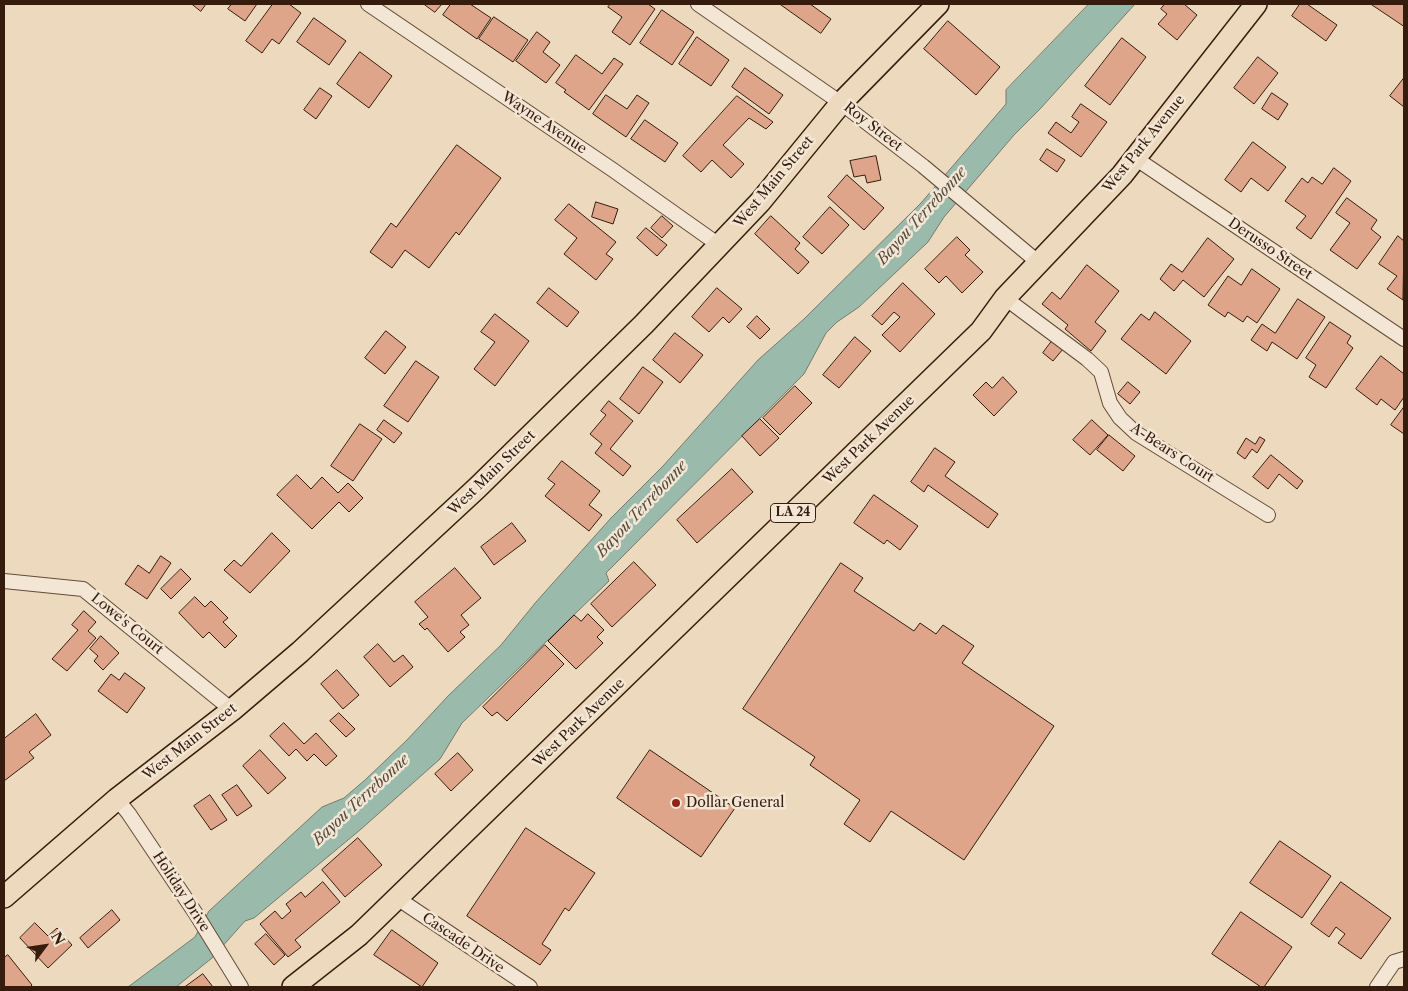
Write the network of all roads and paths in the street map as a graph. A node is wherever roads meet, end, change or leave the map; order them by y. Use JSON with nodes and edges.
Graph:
{"nodes":[{"id":1,"x":368,"y":4,"type":"edge"},
{"id":2,"x":698,"y":4,"type":"edge"},
{"id":3,"x":938,"y":4,"type":"edge"},
{"id":4,"x":1256,"y":4,"type":"edge"},
{"id":5,"x":841,"y":103,"type":"junction"},
{"id":6,"x":1135,"y":158,"type":"junction"},
{"id":7,"x":719,"y":245,"type":"junction"},
{"id":8,"x":1039,"y":263,"type":"junction"},
{"id":9,"x":1005,"y":298,"type":"junction"},
{"id":10,"x":1404,"y":339,"type":"edge"},
{"id":11,"x":1268,"y":515,"type":"dead end"},
{"id":12,"x":4,"y":581,"type":"edge"},
{"id":13,"x":232,"y":710,"type":"junction"},
{"id":14,"x":117,"y":799,"type":"junction"},
{"id":15,"x":4,"y":897,"type":"edge"},
{"id":16,"x":397,"y":898,"type":"junction"},
{"id":17,"x":1404,"y":959,"type":"edge"},
{"id":18,"x":241,"y":987,"type":"edge"},
{"id":19,"x":293,"y":987,"type":"edge"},
{"id":20,"x":530,"y":987,"type":"edge"},
{"id":21,"x":1377,"y":987,"type":"edge"}],
"edges":[{"from":1,"to":7,"type":"street","name":"Wayne Avenue"},
{"from":2,"to":5,"type":"street","name":"Roy Street"},
{"from":3,"to":5,"type":"main road","name":"West Main Street"},
{"from":4,"to":6,"type":"main road","name":"West Park Avenue","number":"LA 24"},
{"from":5,"to":7,"type":"main road","name":"West Main Street"},
{"from":5,"to":8,"type":"street","name":"Roy Street"},
{"from":6,"to":8,"type":"main road","name":"West Park Avenue","number":"LA 24"},
{"from":6,"to":10,"type":"street","name":"Derusso Street"},
{"from":7,"to":13,"type":"main road","name":"West Main Street"},
{"from":8,"to":9,"type":"main road","name":"West Park Avenue","number":"LA 24"},
{"from":9,"to":11,"type":"street","name":"A-Bears Court"},
{"from":9,"to":16,"type":"main road","name":"West Park Avenue","number":"LA 24"},
{"from":12,"to":13,"type":"street","name":"Lowe's Court"},
{"from":13,"to":14,"type":"main road","name":"West Main Street"},
{"from":14,"to":15,"type":"main road","name":"West Main Street"},
{"from":14,"to":18,"type":"street","name":"Holiday Drive"},
{"from":16,"to":19,"type":"main road","name":"West Park Avenue","number":"LA 24"},
{"from":16,"to":20,"type":"street","name":"Cascade Drive"},
{"from":17,"to":21,"type":"street"}]}
